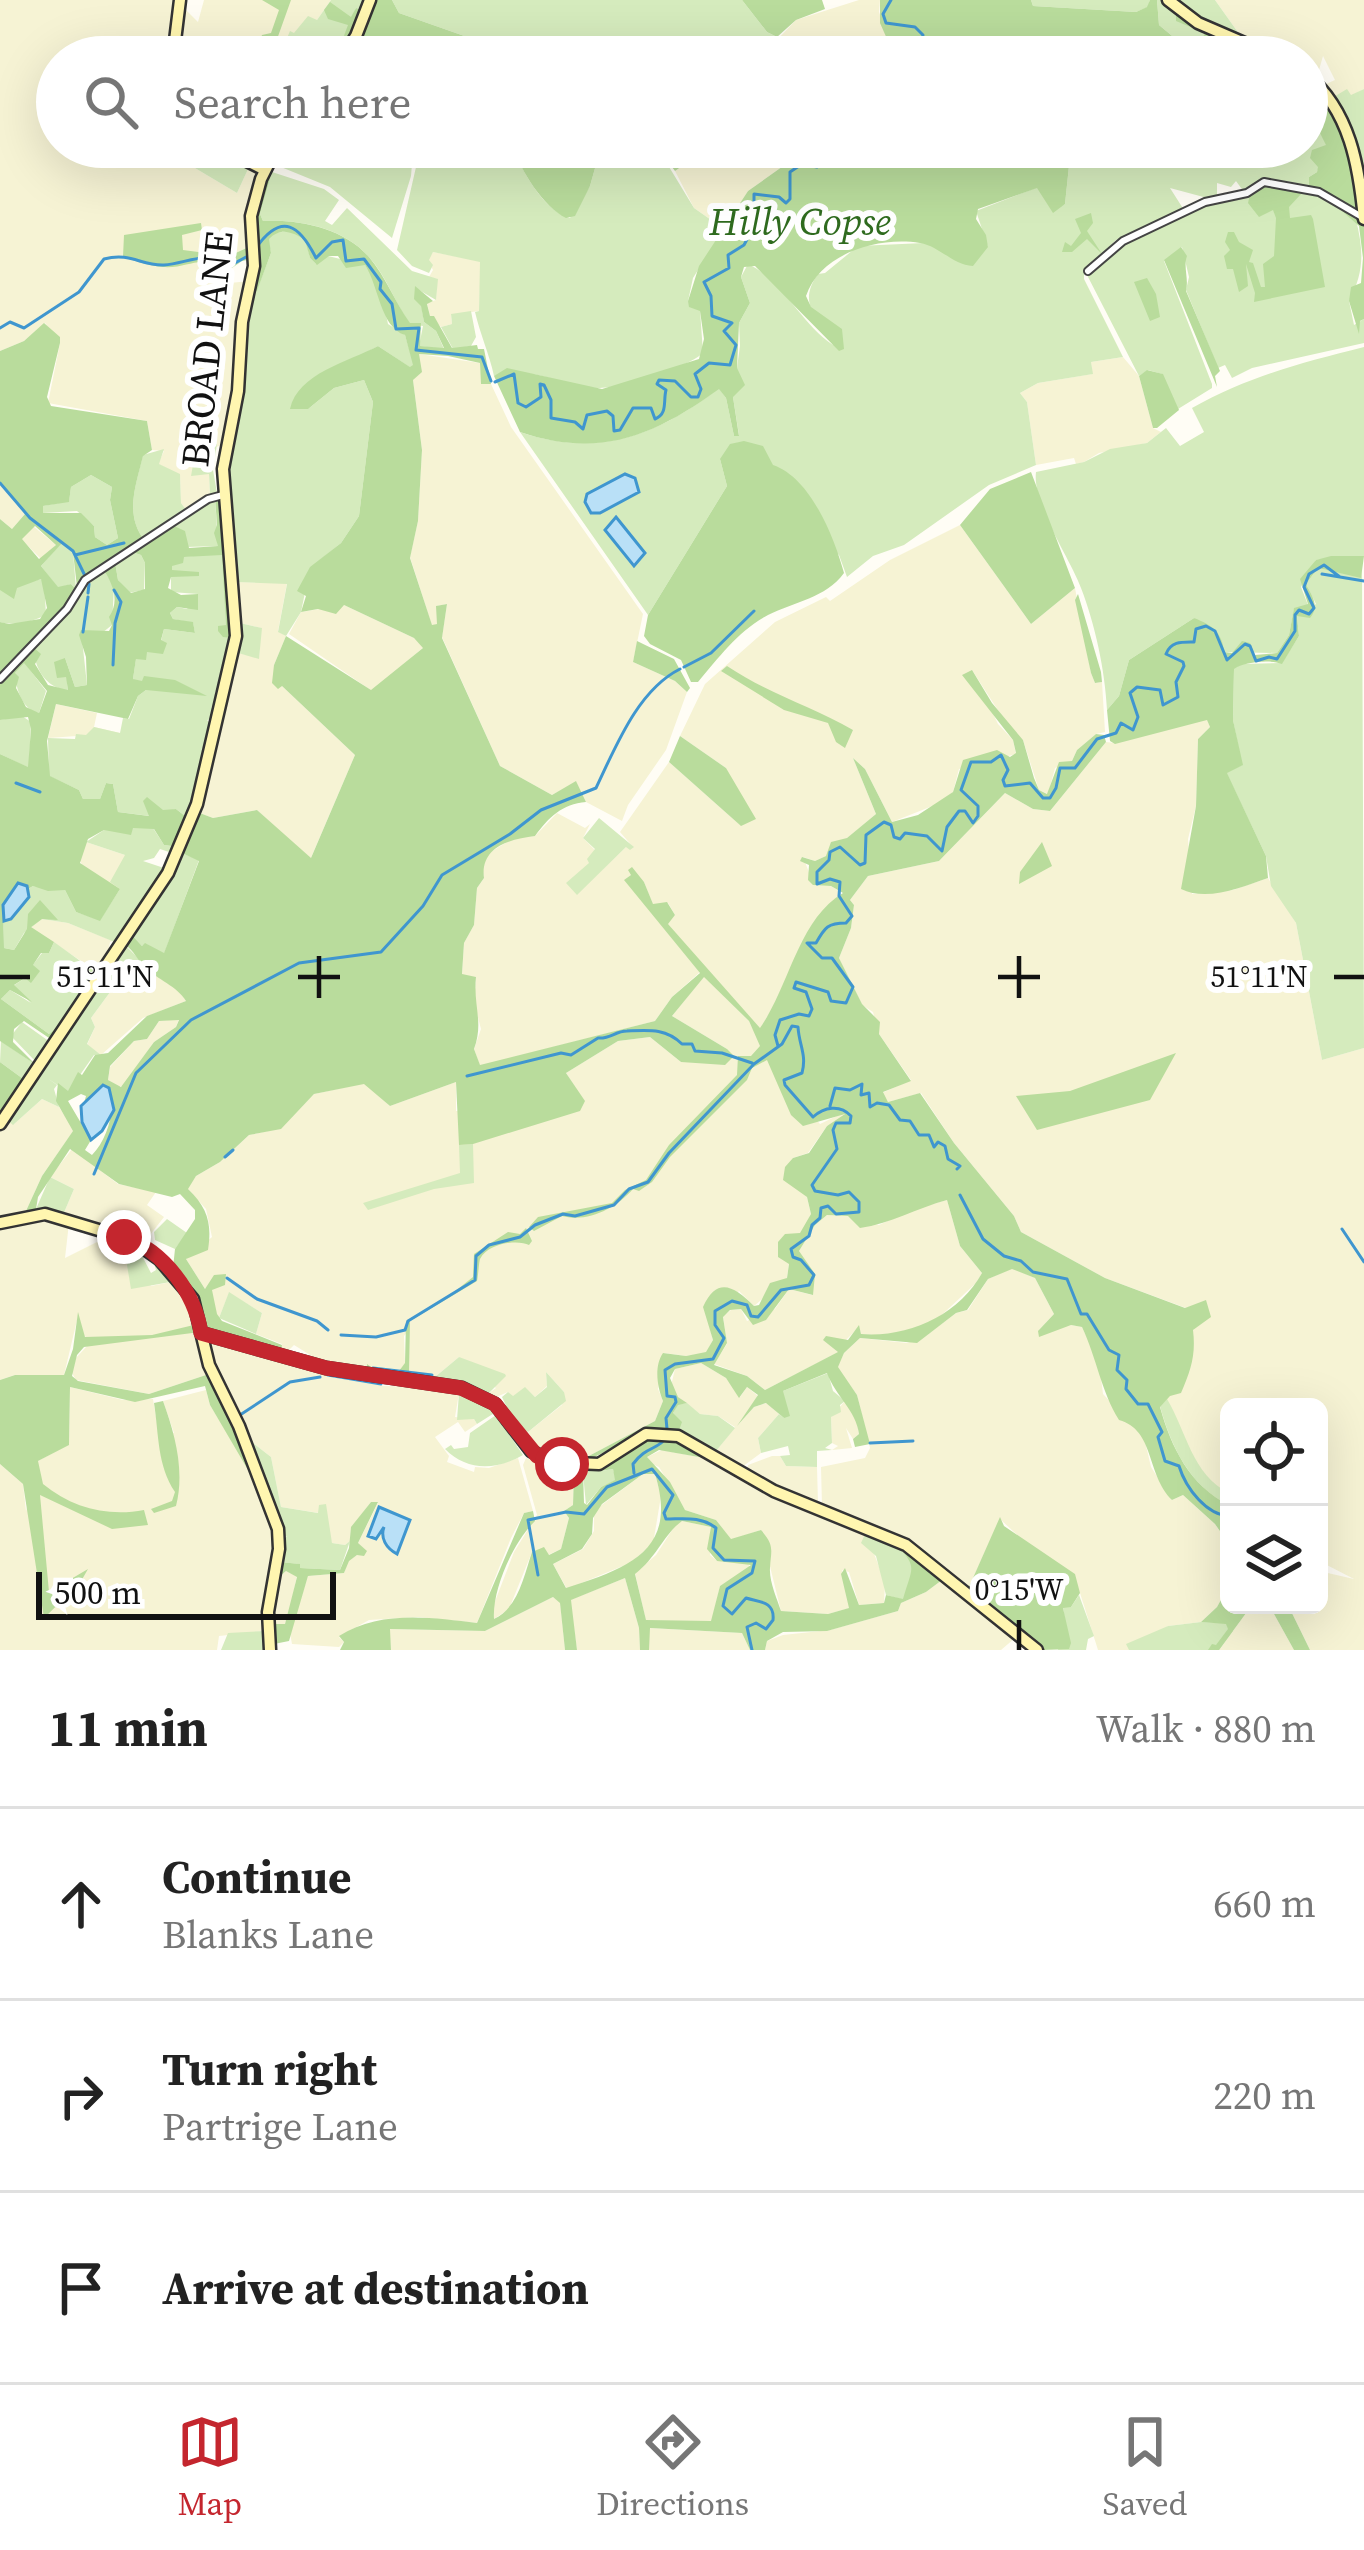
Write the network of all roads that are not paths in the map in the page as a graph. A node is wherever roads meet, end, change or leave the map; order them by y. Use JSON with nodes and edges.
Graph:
{"nodes":[{"id":1,"x":180,"y":0,"type":"edge"},
{"id":2,"x":370,"y":0,"type":"edge"},
{"id":3,"x":1168,"y":0,"type":"edge"},
{"id":4,"x":176,"y":36,"type":"edge"},
{"id":5,"x":356,"y":36,"type":"edge"},
{"id":6,"x":1230,"y":36,"type":"edge"},
{"id":7,"x":1328,"y":99,"type":"edge"},
{"id":8,"x":265,"y":169,"type":"edge"},
{"id":9,"x":1364,"y":219,"type":"edge"},
{"id":10,"x":1088,"y":271,"type":"dead end"},
{"id":11,"x":223,"y":495,"type":"junction"},
{"id":12,"x":0,"y":679,"type":"edge"},
{"id":13,"x":0,"y":1124,"type":"edge"},
{"id":14,"x":0,"y":1223,"type":"edge"},
{"id":15,"x":201,"y":1333,"type":"junction"},
{"id":16,"x":270,"y":1645,"type":"edge"},
{"id":17,"x":1037,"y":1650,"type":"edge"}],
"edges":[{"from":1,"to":4,"type":"street"},
{"from":2,"to":5,"type":"street"},
{"from":3,"to":6,"type":"street"},
{"from":7,"to":9,"type":"street"},
{"from":8,"to":11,"type":"street","name":"BROAD LANE"},
{"from":9,"to":10,"type":"street"},
{"from":11,"to":12,"type":"street"},
{"from":11,"to":13,"type":"street","name":"BROAD LANE"},
{"from":14,"to":15,"type":"street"},
{"from":15,"to":16,"type":"street"},
{"from":15,"to":17,"type":"street"}]}
